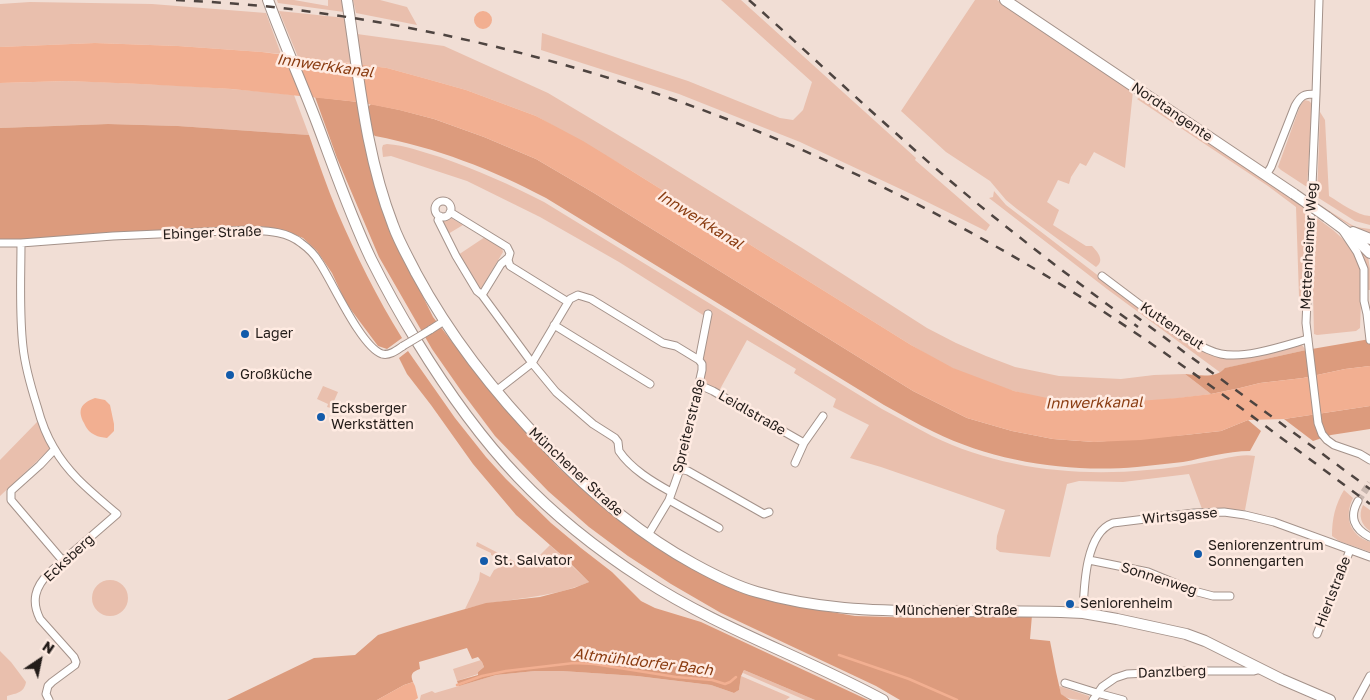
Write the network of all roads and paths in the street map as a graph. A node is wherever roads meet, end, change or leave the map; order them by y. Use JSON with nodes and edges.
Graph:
{"nodes":[{"id":1,"x":268,"y":0,"type":"edge"},
{"id":2,"x":347,"y":0,"type":"edge"},
{"id":3,"x":1005,"y":0,"type":"edge"},
{"id":4,"x":1318,"y":0,"type":"edge"},
{"id":5,"x":1316,"y":94,"type":"junction"},
{"id":6,"x":1266,"y":175,"type":"junction"},
{"id":7,"x":450,"y":212,"type":"junction"},
{"id":8,"x":440,"y":216,"type":"junction"},
{"id":9,"x":1339,"y":225,"type":"junction"},
{"id":10,"x":1370,"y":239,"type":"edge"},
{"id":11,"x":0,"y":243,"type":"edge"},
{"id":12,"x":21,"y":244,"type":"junction"},
{"id":13,"x":1370,"y":253,"type":"edge"},
{"id":14,"x":508,"y":258,"type":"junction"},
{"id":15,"x":1102,"y":276,"type":"dead end"},
{"id":16,"x":482,"y":295,"type":"junction"},
{"id":17,"x":568,"y":302,"type":"junction"},
{"id":18,"x":1370,"y":303,"type":"edge"},
{"id":19,"x":1369,"y":312,"type":"edge"},
{"id":20,"x":708,"y":314,"type":"dead end"},
{"id":21,"x":444,"y":321,"type":"junction"},
{"id":22,"x":554,"y":325,"type":"junction"},
{"id":23,"x":1308,"y":339,"type":"junction"},
{"id":24,"x":1370,"y":339,"type":"edge"},
{"id":25,"x":699,"y":360,"type":"junction"},
{"id":26,"x":532,"y":363,"type":"junction"},
{"id":27,"x":650,"y":384,"type":"dead end"},
{"id":28,"x":698,"y":388,"type":"junction"},
{"id":29,"x":496,"y":391,"type":"junction"},
{"id":30,"x":823,"y":416,"type":"dead end"},
{"id":31,"x":804,"y":444,"type":"junction"},
{"id":32,"x":54,"y":450,"type":"junction"},
{"id":33,"x":1370,"y":460,"type":"edge"},
{"id":34,"x":795,"y":463,"type":"dead end"},
{"id":35,"x":680,"y":469,"type":"junction"},
{"id":36,"x":670,"y":496,"type":"junction"},
{"id":37,"x":1358,"y":501,"type":"tunnel mouth"},
{"id":38,"x":769,"y":512,"type":"dead end"},
{"id":39,"x":718,"y":528,"type":"dead end"},
{"id":40,"x":648,"y":535,"type":"junction"},
{"id":41,"x":1370,"y":537,"type":"edge"},
{"id":42,"x":1350,"y":550,"type":"junction"},
{"id":43,"x":1370,"y":557,"type":"edge"},
{"id":44,"x":1089,"y":560,"type":"junction"},
{"id":45,"x":63,"y":561,"type":"junction"},
{"id":46,"x":1230,"y":596,"type":"dead end"},
{"id":47,"x":1083,"y":613,"type":"junction"},
{"id":48,"x":1317,"y":634,"type":"dead end"},
{"id":49,"x":1261,"y":669,"type":"junction"},
{"id":50,"x":1370,"y":676,"type":"edge"},
{"id":51,"x":1065,"y":683,"type":"dead end"},
{"id":52,"x":1095,"y":697,"type":"edge"},
{"id":53,"x":49,"y":700,"type":"edge"},
{"id":54,"x":883,"y":700,"type":"edge"},
{"id":55,"x":1123,"y":700,"type":"edge"},
{"id":56,"x":1330,"y":700,"type":"edge"},
{"id":57,"x":1357,"y":700,"type":"edge"}],
"edges":[{"from":1,"to":54,"type":"main road"},
{"from":2,"to":21,"type":"main road","name":"Münchener Straße"},
{"from":3,"to":6,"type":"main road","name":"Nordtangente"},
{"from":4,"to":5,"type":"street","name":"Mettenheimer Weg"},
{"from":5,"to":6,"type":"street"},
{"from":5,"to":23,"type":"street","name":"Mettenheimer Weg"},
{"from":6,"to":9,"type":"main road","name":"Nordtangente","bridge":true},
{"from":7,"to":8,"type":"street"},
{"from":7,"to":8,"type":"street"},
{"from":7,"to":14,"type":"street"},
{"from":8,"to":16,"type":"street","name":"Spreiterstraße"},
{"from":9,"to":10,"type":"main road","name":"Nordtangente"},
{"from":9,"to":13,"type":"main road","name":"Nordtangente"},
{"from":9,"to":19,"type":"street"},
{"from":11,"to":12,"type":"street","name":"Ebinger Straße"},
{"from":12,"to":21,"type":"street","name":"Ebinger Straße","bridge":true},
{"from":12,"to":32,"type":"street"},
{"from":14,"to":16,"type":"street"},
{"from":14,"to":17,"type":"street"},
{"from":15,"to":23,"type":"street","name":"Kuttenreut"},
{"from":16,"to":26,"type":"street","name":"Spreiterstraße"},
{"from":17,"to":22,"type":"street"},
{"from":17,"to":25,"type":"street","name":"Spreiterstraße"},
{"from":18,"to":19,"type":"street"},
{"from":19,"to":24,"type":"street"},
{"from":20,"to":25,"type":"street","name":"Spreiterstraße"},
{"from":21,"to":29,"type":"main road","name":"Münchener Straße"},
{"from":22,"to":26,"type":"street"},
{"from":22,"to":27,"type":"street"},
{"from":23,"to":33,"type":"street","name":"Mettenheimer Weg"},
{"from":25,"to":28,"type":"street","name":"Spreiterstraße"},
{"from":26,"to":29,"type":"street"},
{"from":26,"to":36,"type":"street","name":"Spreiterstraße"},
{"from":28,"to":31,"type":"street","name":"Leidlstraße"},
{"from":28,"to":35,"type":"street","name":"Spreiterstraße"},
{"from":29,"to":40,"type":"main road","name":"Münchener Straße"},
{"from":30,"to":31,"type":"street"},
{"from":31,"to":34,"type":"street"},
{"from":32,"to":45,"type":"street"},
{"from":32,"to":45,"type":"street","name":"Ecksberg"},
{"from":35,"to":36,"type":"street","name":"Spreiterstraße"},
{"from":35,"to":38,"type":"street"},
{"from":36,"to":39,"type":"street"},
{"from":36,"to":40,"type":"street","name":"Spreiterstraße"},
{"from":37,"to":41,"type":"street"},
{"from":40,"to":47,"type":"main road","name":"Münchener Straße"},
{"from":42,"to":43,"type":"street","name":"Wirtsgasse"},
{"from":42,"to":44,"type":"street","name":"Wirtsgasse"},
{"from":42,"to":48,"type":"street","name":"Hierlstraße"},
{"from":44,"to":46,"type":"street","name":"Sonnenweg"},
{"from":44,"to":47,"type":"street","name":"Wirtsgasse"},
{"from":45,"to":53,"type":"street","name":"Ecksberg"},
{"from":47,"to":49,"type":"main road","name":"Münchener Straße"},
{"from":49,"to":52,"type":"street","name":"Danzlberg"},
{"from":49,"to":56,"type":"main road","name":"Münchener Straße"},
{"from":50,"to":57,"type":"street"},
{"from":51,"to":52,"type":"street"},
{"from":52,"to":55,"type":"street"}]}
